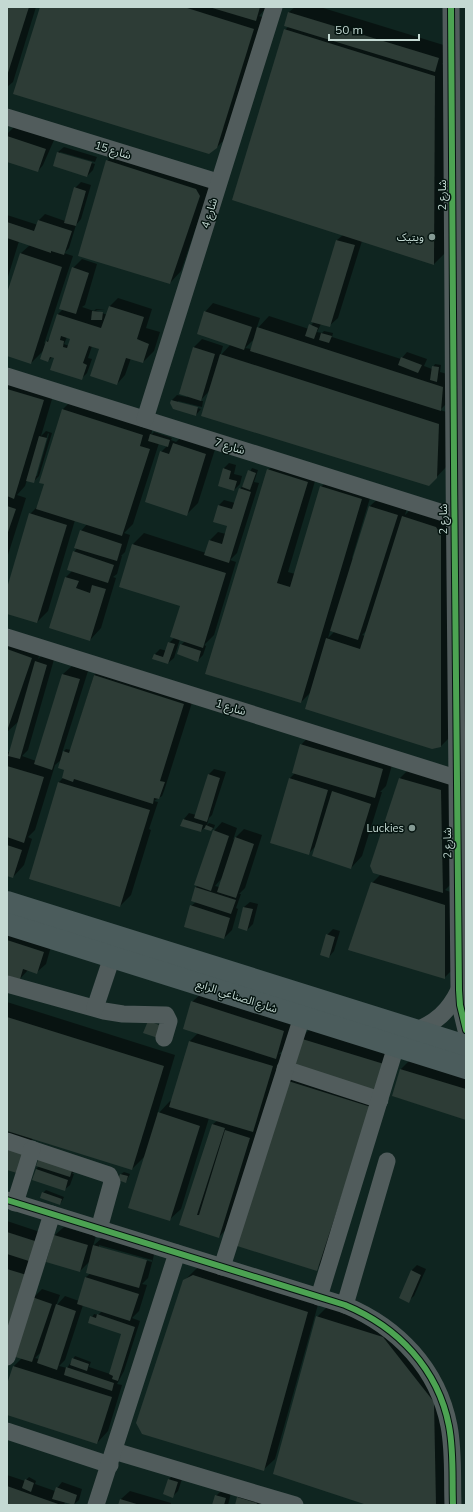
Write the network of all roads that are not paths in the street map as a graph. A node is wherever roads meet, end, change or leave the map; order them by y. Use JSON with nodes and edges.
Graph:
{"nodes":[{"id":1,"x":274,"y":7,"type":"edge"},
{"id":2,"x":451,"y":7,"type":"edge"},
{"id":3,"x":7,"y":117,"type":"edge"},
{"id":4,"x":459,"y":181,"type":"edge"},
{"id":5,"x":218,"y":182,"type":"junction"},
{"id":6,"x":7,"y":376,"type":"edge"},
{"id":7,"x":145,"y":419,"type":"junction"},
{"id":8,"x":453,"y":516,"type":"junction"},
{"id":9,"x":7,"y":637,"type":"edge"},
{"id":10,"x":456,"y":778,"type":"junction"},
{"id":11,"x":461,"y":828,"type":"edge"},
{"id":12,"x":7,"y":902,"type":"edge"},
{"id":13,"x":7,"y":924,"type":"edge"},
{"id":14,"x":462,"y":954,"type":"edge"},
{"id":15,"x":112,"y":957,"type":"junction"},
{"id":16,"x":7,"y":984,"type":"edge"},
{"id":17,"x":463,"y":991,"type":"edge"},
{"id":18,"x":95,"y":1008,"type":"junction"},
{"id":19,"x":302,"y":1017,"type":"junction"},
{"id":20,"x":466,"y":1030,"type":"edge"},
{"id":21,"x":414,"y":1031,"type":"junction"},
{"id":22,"x":164,"y":1038,"type":"dead end"},
{"id":23,"x":396,"y":1046,"type":"junction"},
{"id":24,"x":466,"y":1046,"type":"edge"},
{"id":25,"x":466,"y":1068,"type":"edge"},
{"id":26,"x":285,"y":1069,"type":"junction"},
{"id":27,"x":380,"y":1100,"type":"junction"},
{"id":28,"x":7,"y":1141,"type":"edge"},
{"id":29,"x":32,"y":1149,"type":"junction"},
{"id":30,"x":387,"y":1161,"type":"dead end"},
{"id":31,"x":11,"y":1201,"type":"edge"},
{"id":32,"x":52,"y":1214,"type":"junction"},
{"id":33,"x":99,"y":1229,"type":"junction"},
{"id":34,"x":177,"y":1253,"type":"junction"},
{"id":35,"x":222,"y":1267,"type":"junction"},
{"id":36,"x":319,"y":1297,"type":"junction"},
{"id":37,"x":345,"y":1305,"type":"junction"},
{"id":38,"x":7,"y":1357,"type":"edge"},
{"id":39,"x":7,"y":1431,"type":"edge"},
{"id":40,"x":112,"y":1458,"type":"junction"},
{"id":41,"x":291,"y":1504,"type":"edge"},
{"id":42,"x":96,"y":1505,"type":"edge"},
{"id":43,"x":453,"y":1505,"type":"edge"}],
"edges":[{"from":1,"to":5,"type":"street","name":"شارع 4"},
{"from":2,"to":4,"type":"street","name":"شارع 2"},
{"from":3,"to":5,"type":"street","name":"شارع 15"},
{"from":4,"to":8,"type":"street","name":"شارع 2"},
{"from":5,"to":7,"type":"street","name":"شارع 4"},
{"from":6,"to":7,"type":"street","name":"شارع 7"},
{"from":7,"to":8,"type":"street","name":"شارع 7"},
{"from":8,"to":10,"type":"street","name":"شارع 2"},
{"from":9,"to":10,"type":"street","name":"شارع 1"},
{"from":10,"to":11,"type":"street","name":"شارع 2"},
{"from":11,"to":14,"type":"street","name":"شارع 2"},
{"from":12,"to":21,"type":"main road","name":"شارع الصناعي الرابع"},
{"from":13,"to":15,"type":"main road","name":"شارع الصناعي الرابع"},
{"from":14,"to":17,"type":"street","name":"شارع 2"},
{"from":15,"to":18,"type":"street"},
{"from":15,"to":19,"type":"main road","name":"شارع الصناعي الرابع"},
{"from":16,"to":18,"type":"street"},
{"from":17,"to":20,"type":"street","name":"شارع 2"},
{"from":17,"to":21,"type":"street","name":"شارع 2"},
{"from":18,"to":22,"type":"street"},
{"from":19,"to":23,"type":"main road","name":"شارع الصناعي الرابع"},
{"from":19,"to":26,"type":"street"},
{"from":21,"to":24,"type":"main road","name":"شارع الصناعي الرابع"},
{"from":23,"to":25,"type":"main road","name":"شارع الصناعي الرابع"},
{"from":23,"to":27,"type":"street"},
{"from":26,"to":27,"type":"street"},
{"from":26,"to":35,"type":"street"},
{"from":27,"to":36,"type":"street"},
{"from":28,"to":29,"type":"street"},
{"from":29,"to":31,"type":"street"},
{"from":29,"to":33,"type":"street"},
{"from":30,"to":37,"type":"street"},
{"from":31,"to":32,"type":"street"},
{"from":32,"to":33,"type":"street"},
{"from":32,"to":38,"type":"street"},
{"from":33,"to":34,"type":"street"},
{"from":34,"to":35,"type":"street"},
{"from":34,"to":40,"type":"street"},
{"from":35,"to":36,"type":"street"},
{"from":36,"to":37,"type":"street"},
{"from":37,"to":43,"type":"street"},
{"from":39,"to":40,"type":"street"},
{"from":40,"to":41,"type":"street"},
{"from":40,"to":42,"type":"street"}]}
